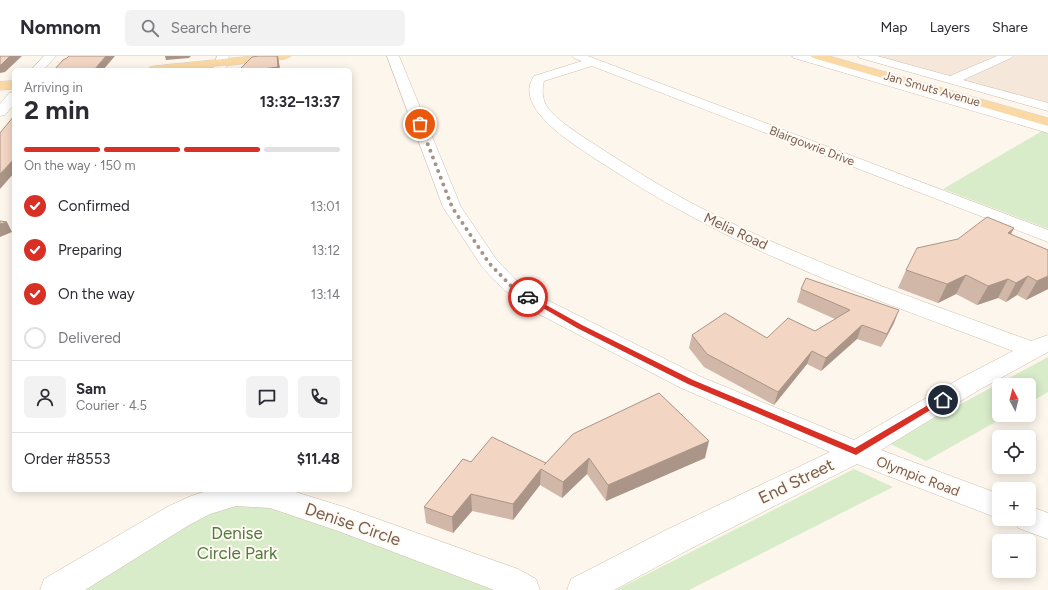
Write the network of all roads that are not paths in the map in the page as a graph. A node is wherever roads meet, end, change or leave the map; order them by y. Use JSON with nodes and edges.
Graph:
{"nodes":[{"id":1,"x":50,"y":56,"type":"edge"},
{"id":2,"x":284,"y":56,"type":"edge"},
{"id":3,"x":393,"y":56,"type":"edge"},
{"id":4,"x":798,"y":56,"type":"edge"},
{"id":5,"x":817,"y":56,"type":"edge"},
{"id":6,"x":842,"y":56,"type":"edge"},
{"id":7,"x":864,"y":56,"type":"edge"},
{"id":8,"x":1007,"y":56,"type":"edge"},
{"id":9,"x":584,"y":59,"type":"edge"},
{"id":10,"x":221,"y":63,"type":"edge"},
{"id":11,"x":40,"y":68,"type":"edge"},
{"id":12,"x":173,"y":68,"type":"edge"},
{"id":13,"x":952,"y":80,"type":"junction"},
{"id":14,"x":12,"y":85,"type":"edge"},
{"id":15,"x":0,"y":86,"type":"edge"},
{"id":16,"x":12,"y":98,"type":"edge"},
{"id":17,"x":1048,"y":107,"type":"edge"},
{"id":18,"x":0,"y":112,"type":"edge"},
{"id":19,"x":1048,"y":114,"type":"edge"},
{"id":20,"x":1048,"y":122,"type":"edge"},
{"id":21,"x":1048,"y":129,"type":"edge"},
{"id":22,"x":1048,"y":236,"type":"edge"},
{"id":23,"x":1040,"y":346,"type":"edge"},
{"id":24,"x":856,"y":452,"type":"junction"},
{"id":25,"x":199,"y":498,"type":"edge"},
{"id":26,"x":992,"y":504,"type":"edge"},
{"id":27,"x":1036,"y":522,"type":"edge"},
{"id":28,"x":1048,"y":526,"type":"edge"},
{"id":29,"x":56,"y":590,"type":"edge"},
{"id":30,"x":524,"y":590,"type":"edge"},
{"id":31,"x":583,"y":590,"type":"edge"}],
"edges":[{"from":1,"to":11,"type":"street"},
{"from":2,"to":10,"type":"main road"},
{"from":3,"to":24,"type":"street","name":"Olympic Road"},
{"from":4,"to":21,"type":"street"},
{"from":5,"to":20,"type":"main road","name":"Jan Smuts Avenue"},
{"from":6,"to":19,"type":"main road","name":"Jan Smuts Avenue"},
{"from":7,"to":13,"type":"street"},
{"from":8,"to":13,"type":"street"},
{"from":9,"to":22,"type":"street","name":"Blairgowrie Drive"},
{"from":9,"to":23,"type":"street","name":"Melia Road"},
{"from":10,"to":12,"type":"main road"},
{"from":13,"to":17,"type":"street"},
{"from":14,"to":15,"type":"main road"},
{"from":16,"to":18,"type":"street"},
{"from":23,"to":24,"type":"street","name":"End Street"},
{"from":24,"to":26,"type":"street","name":"Olympic Road"},
{"from":24,"to":31,"type":"street","name":"End Street"},
{"from":25,"to":29,"type":"street","name":"Denise Circle"},
{"from":25,"to":30,"type":"street","name":"Denise Circle"},
{"from":27,"to":28,"type":"street"}]}
